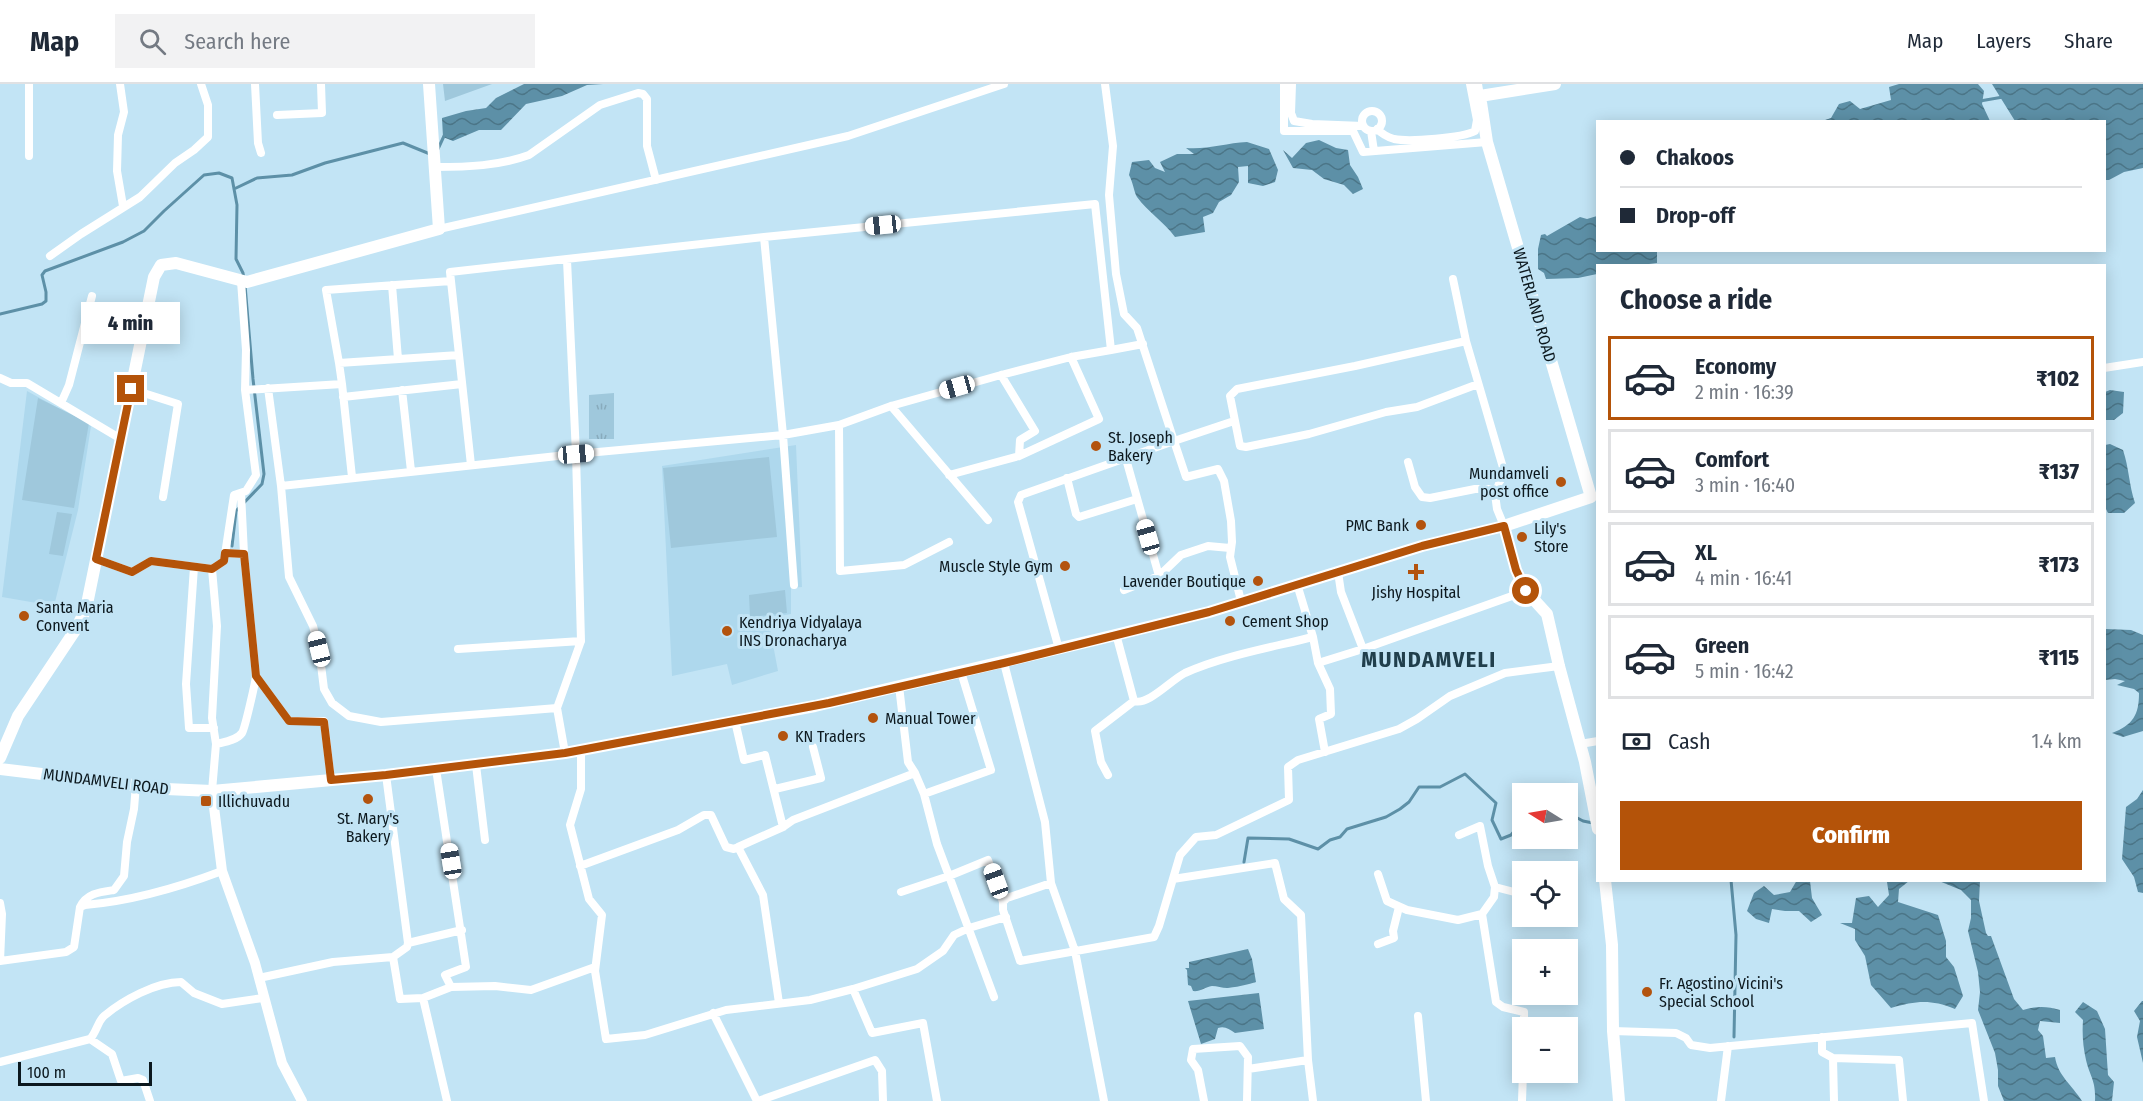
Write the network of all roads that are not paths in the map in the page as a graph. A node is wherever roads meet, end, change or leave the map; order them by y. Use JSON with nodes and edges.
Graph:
{"nodes":[{"id":1,"x":29,"y":84,"type":"edge"},
{"id":2,"x":120,"y":84,"type":"edge"},
{"id":3,"x":201,"y":84,"type":"edge"},
{"id":4,"x":255,"y":84,"type":"edge"},
{"id":5,"x":321,"y":84,"type":"edge"},
{"id":6,"x":429,"y":84,"type":"edge"},
{"id":7,"x":1004,"y":84,"type":"edge"},
{"id":8,"x":1105,"y":84,"type":"edge"},
{"id":9,"x":1284,"y":84,"type":"edge"},
{"id":10,"x":1292,"y":84,"type":"edge"},
{"id":11,"x":1470,"y":84,"type":"edge"},
{"id":12,"x":1555,"y":84,"type":"edge"},
{"id":13,"x":1479,"y":90,"type":"edge"},
{"id":14,"x":277,"y":115,"type":"dead end"},
{"id":15,"x":1370,"y":129,"type":"junction"},
{"id":16,"x":1487,"y":142,"type":"junction"},
{"id":17,"x":1374,"y":151,"type":"junction"},
{"id":18,"x":261,"y":153,"type":"dead end"},
{"id":19,"x":29,"y":156,"type":"dead end"},
{"id":20,"x":435,"y":167,"type":"junction"},
{"id":21,"x":656,"y":180,"type":"junction"},
{"id":22,"x":123,"y":206,"type":"junction"},
{"id":23,"x":439,"y":229,"type":"junction"},
{"id":24,"x":765,"y":237,"type":"junction"},
{"id":25,"x":50,"y":256,"type":"dead end"},
{"id":26,"x":567,"y":260,"type":"junction"},
{"id":27,"x":1453,"y":279,"type":"dead end"},
{"id":28,"x":451,"y":281,"type":"junction"},
{"id":29,"x":244,"y":282,"type":"junction"},
{"id":30,"x":392,"y":285,"type":"junction"},
{"id":31,"x":92,"y":296,"type":"dead end"},
{"id":32,"x":1466,"y":341,"type":"junction"},
{"id":33,"x":1143,"y":344,"type":"junction"},
{"id":34,"x":1111,"y":350,"type":"junction"},
{"id":35,"x":459,"y":355,"type":"junction"},
{"id":36,"x":1071,"y":357,"type":"junction"},
{"id":37,"x":398,"y":359,"type":"junction"},
{"id":38,"x":2143,"y":362,"type":"edge"},
{"id":39,"x":339,"y":363,"type":"junction"},
{"id":40,"x":2106,"y":368,"type":"edge"},
{"id":41,"x":1001,"y":375,"type":"junction"},
{"id":42,"x":0,"y":378,"type":"edge"},
{"id":43,"x":342,"y":384,"type":"junction"},
{"id":44,"x":462,"y":384,"type":"junction"},
{"id":45,"x":1478,"y":384,"type":"junction"},
{"id":46,"x":268,"y":388,"type":"junction"},
{"id":47,"x":131,"y":389,"type":"junction"},
{"id":48,"x":245,"y":390,"type":"junction"},
{"id":49,"x":402,"y":390,"type":"junction"},
{"id":50,"x":343,"y":397,"type":"junction"},
{"id":51,"x":61,"y":403,"type":"junction"},
{"id":52,"x":891,"y":406,"type":"junction"},
{"id":53,"x":1234,"y":421,"type":"junction"},
{"id":54,"x":839,"y":425,"type":"junction"},
{"id":55,"x":783,"y":435,"type":"junction"},
{"id":56,"x":121,"y":440,"type":"junction"},
{"id":57,"x":1174,"y":441,"type":"junction"},
{"id":58,"x":576,"y":454,"type":"junction"},
{"id":59,"x":1019,"y":456,"type":"junction"},
{"id":60,"x":1126,"y":459,"type":"junction"},
{"id":61,"x":1408,"y":462,"type":"dead end"},
{"id":62,"x":471,"y":465,"type":"junction"},
{"id":63,"x":411,"y":471,"type":"junction"},
{"id":64,"x":949,"y":475,"type":"junction"},
{"id":65,"x":352,"y":477,"type":"junction"},
{"id":66,"x":1067,"y":478,"type":"junction"},
{"id":67,"x":281,"y":486,"type":"junction"},
{"id":68,"x":1497,"y":489,"type":"junction"},
{"id":69,"x":241,"y":493,"type":"junction"},
{"id":70,"x":163,"y":497,"type":"dead end"},
{"id":71,"x":1594,"y":497,"type":"edge"},
{"id":72,"x":1137,"y":499,"type":"junction"},
{"id":73,"x":988,"y":520,"type":"dead end"},
{"id":74,"x":1504,"y":526,"type":"junction"},
{"id":75,"x":948,"y":542,"type":"dead end"},
{"id":76,"x":1230,"y":548,"type":"junction"},
{"id":77,"x":225,"y":553,"type":"junction"},
{"id":78,"x":244,"y":554,"type":"junction"},
{"id":79,"x":96,"y":559,"type":"junction"},
{"id":80,"x":194,"y":567,"type":"junction"},
{"id":81,"x":212,"y":569,"type":"junction"},
{"id":82,"x":1338,"y":572,"type":"junction"},
{"id":83,"x":1158,"y":576,"type":"junction"},
{"id":84,"x":1297,"y":584,"type":"junction"},
{"id":85,"x":794,"y":585,"type":"dead end"},
{"id":86,"x":1124,"y":590,"type":"dead end"},
{"id":87,"x":1526,"y":591,"type":"junction"},
{"id":88,"x":1241,"y":601,"type":"junction"},
{"id":89,"x":1116,"y":634,"type":"junction"},
{"id":90,"x":1313,"y":637,"type":"junction"},
{"id":91,"x":581,"y":641,"type":"junction"},
{"id":92,"x":458,"y":649,"type":"dead end"},
{"id":93,"x":1059,"y":649,"type":"junction"},
{"id":94,"x":1363,"y":649,"type":"junction"},
{"id":95,"x":1004,"y":663,"type":"junction"},
{"id":96,"x":1318,"y":663,"type":"junction"},
{"id":97,"x":1559,"y":666,"type":"junction"},
{"id":98,"x":961,"y":672,"type":"junction"},
{"id":99,"x":256,"y":676,"type":"junction"},
{"id":100,"x":899,"y":686,"type":"junction"},
{"id":101,"x":1134,"y":701,"type":"junction"},
{"id":102,"x":557,"y":708,"type":"junction"},
{"id":103,"x":735,"y":721,"type":"junction"},
{"id":104,"x":214,"y":728,"type":"junction"},
{"id":105,"x":1596,"y":741,"type":"edge"},
{"id":106,"x":216,"y":744,"type":"junction"},
{"id":107,"x":1580,"y":744,"type":"junction"},
{"id":108,"x":813,"y":747,"type":"dead end"},
{"id":109,"x":580,"y":750,"type":"junction"},
{"id":110,"x":1325,"y":752,"type":"junction"},
{"id":111,"x":565,"y":753,"type":"junction"},
{"id":112,"x":0,"y":758,"type":"edge"},
{"id":113,"x":476,"y":765,"type":"junction"},
{"id":114,"x":0,"y":769,"type":"edge"},
{"id":115,"x":436,"y":769,"type":"junction"},
{"id":116,"x":915,"y":773,"type":"junction"},
{"id":117,"x":386,"y":775,"type":"junction"},
{"id":118,"x":1108,"y":775,"type":"dead end"},
{"id":119,"x":331,"y":780,"type":"junction"},
{"id":120,"x":136,"y":784,"type":"junction"},
{"id":121,"x":775,"y":789,"type":"junction"},
{"id":122,"x":212,"y":791,"type":"junction"},
{"id":123,"x":924,"y":794,"type":"junction"},
{"id":124,"x":1596,"y":818,"type":"edge"},
{"id":125,"x":783,"y":827,"type":"junction"},
{"id":126,"x":1459,"y":836,"type":"dead end"},
{"id":127,"x":485,"y":840,"type":"dead end"},
{"id":128,"x":738,"y":847,"type":"junction"},
{"id":129,"x":580,"y":866,"type":"junction"},
{"id":130,"x":222,"y":871,"type":"junction"},
{"id":131,"x":1378,"y":874,"type":"dead end"},
{"id":132,"x":950,"y":876,"type":"junction"},
{"id":133,"x":1173,"y":879,"type":"junction"},
{"id":134,"x":1051,"y":882,"type":"junction"},
{"id":135,"x":1605,"y":882,"type":"edge"},
{"id":136,"x":1495,"y":887,"type":"junction"},
{"id":137,"x":1512,"y":891,"type":"edge"},
{"id":138,"x":901,"y":892,"type":"dead end"},
{"id":139,"x":1003,"y":902,"type":"junction"},
{"id":140,"x":0,"y":903,"type":"edge"},
{"id":141,"x":80,"y":907,"type":"junction"},
{"id":142,"x":1399,"y":907,"type":"junction"},
{"id":143,"x":1482,"y":914,"type":"junction"},
{"id":144,"x":1006,"y":917,"type":"junction"},
{"id":145,"x":969,"y":928,"type":"junction"},
{"id":146,"x":462,"y":930,"type":"junction"},
{"id":147,"x":408,"y":944,"type":"junction"},
{"id":148,"x":1378,"y":944,"type":"dead end"},
{"id":149,"x":1074,"y":951,"type":"junction"},
{"id":150,"x":393,"y":957,"type":"junction"},
{"id":151,"x":0,"y":961,"type":"edge"},
{"id":152,"x":596,"y":967,"type":"junction"},
{"id":153,"x":259,"y":978,"type":"junction"},
{"id":154,"x":451,"y":987,"type":"junction"},
{"id":155,"x":853,"y":989,"type":"junction"},
{"id":156,"x":994,"y":997,"type":"dead end"},
{"id":157,"x":263,"y":998,"type":"junction"},
{"id":158,"x":423,"y":998,"type":"junction"},
{"id":159,"x":779,"y":1003,"type":"junction"},
{"id":160,"x":713,"y":1013,"type":"junction"},
{"id":161,"x":1418,"y":1016,"type":"dead end"},
{"id":162,"x":1524,"y":1017,"type":"edge"},
{"id":163,"x":1613,"y":1031,"type":"junction"},
{"id":164,"x":1822,"y":1037,"type":"junction"},
{"id":165,"x":90,"y":1039,"type":"junction"},
{"id":166,"x":1728,"y":1046,"type":"junction"},
{"id":167,"x":1833,"y":1058,"type":"junction"},
{"id":168,"x":1308,"y":1060,"type":"junction"},
{"id":169,"x":0,"y":1062,"type":"edge"},
{"id":170,"x":1248,"y":1069,"type":"junction"},
{"id":171,"x":1523,"y":1083,"type":"edge"},
{"id":172,"x":150,"y":1101,"type":"edge"},
{"id":173,"x":302,"y":1101,"type":"edge"},
{"id":174,"x":447,"y":1101,"type":"edge"},
{"id":175,"x":757,"y":1101,"type":"edge"},
{"id":176,"x":883,"y":1101,"type":"edge"},
{"id":177,"x":938,"y":1101,"type":"edge"},
{"id":178,"x":1104,"y":1101,"type":"edge"},
{"id":179,"x":1204,"y":1101,"type":"edge"},
{"id":180,"x":1247,"y":1101,"type":"edge"},
{"id":181,"x":1313,"y":1101,"type":"edge"},
{"id":182,"x":1426,"y":1101,"type":"edge"},
{"id":183,"x":1522,"y":1101,"type":"edge"},
{"id":184,"x":1619,"y":1101,"type":"edge"},
{"id":185,"x":1721,"y":1101,"type":"edge"},
{"id":186,"x":1834,"y":1101,"type":"edge"},
{"id":187,"x":1903,"y":1101,"type":"edge"},
{"id":188,"x":1984,"y":1101,"type":"edge"}],
"edges":[{"from":1,"to":19,"type":"street"},
{"from":2,"to":22,"type":"street"},
{"from":3,"to":22,"type":"street"},
{"from":4,"to":18,"type":"street"},
{"from":5,"to":14,"type":"street"},
{"from":6,"to":20,"type":"main road"},
{"from":7,"to":21,"type":"street"},
{"from":8,"to":33,"type":"street"},
{"from":9,"to":17,"type":"street"},
{"from":10,"to":15,"type":"street"},
{"from":11,"to":15,"type":"street"},
{"from":12,"to":13,"type":"main road","name":"WATERLAND ROAD"},
{"from":13,"to":16,"type":"main road","name":"WATERLAND ROAD"},
{"from":15,"to":17,"type":"street"},
{"from":16,"to":17,"type":"street"},
{"from":16,"to":71,"type":"main road","name":"WATERLAND ROAD"},
{"from":20,"to":21,"type":"street"},
{"from":20,"to":23,"type":"main road"},
{"from":21,"to":23,"type":"street"},
{"from":22,"to":25,"type":"street"},
{"from":23,"to":29,"type":"main road"},
{"from":24,"to":26,"type":"street"},
{"from":24,"to":34,"type":"street"},
{"from":24,"to":55,"type":"street"},
{"from":26,"to":28,"type":"street"},
{"from":26,"to":58,"type":"street"},
{"from":27,"to":32,"type":"street"},
{"from":28,"to":30,"type":"street"},
{"from":28,"to":35,"type":"street"},
{"from":29,"to":47,"type":"main road"},
{"from":29,"to":48,"type":"street"},
{"from":30,"to":37,"type":"street"},
{"from":30,"to":39,"type":"street"},
{"from":31,"to":51,"type":"street"},
{"from":32,"to":45,"type":"street"},
{"from":32,"to":53,"type":"street"},
{"from":33,"to":34,"type":"street"},
{"from":33,"to":57,"type":"street"},
{"from":34,"to":36,"type":"street"},
{"from":35,"to":37,"type":"street"},
{"from":35,"to":44,"type":"street"},
{"from":36,"to":41,"type":"street"},
{"from":36,"to":59,"type":"street"},
{"from":37,"to":39,"type":"street"},
{"from":38,"to":40,"type":"street"},
{"from":39,"to":43,"type":"street"},
{"from":41,"to":52,"type":"street"},
{"from":41,"to":59,"type":"street"},
{"from":42,"to":51,"type":"street"},
{"from":43,"to":46,"type":"street"},
{"from":43,"to":50,"type":"street"},
{"from":44,"to":49,"type":"street"},
{"from":44,"to":62,"type":"street"},
{"from":45,"to":53,"type":"street"},
{"from":45,"to":68,"type":"street"},
{"from":46,"to":48,"type":"street"},
{"from":46,"to":67,"type":"street"},
{"from":47,"to":56,"type":"main road"},
{"from":47,"to":70,"type":"street"},
{"from":48,"to":69,"type":"street"},
{"from":49,"to":50,"type":"street"},
{"from":49,"to":63,"type":"street"},
{"from":50,"to":65,"type":"street"},
{"from":51,"to":56,"type":"street"},
{"from":52,"to":54,"type":"street"},
{"from":52,"to":64,"type":"street"},
{"from":53,"to":57,"type":"street"},
{"from":54,"to":55,"type":"street"},
{"from":54,"to":75,"type":"street"},
{"from":55,"to":58,"type":"street"},
{"from":55,"to":85,"type":"street"},
{"from":56,"to":79,"type":"main road"},
{"from":57,"to":60,"type":"street"},
{"from":57,"to":76,"type":"street"},
{"from":58,"to":62,"type":"street"},
{"from":58,"to":91,"type":"street"},
{"from":59,"to":64,"type":"street"},
{"from":60,"to":66,"type":"street"},
{"from":60,"to":72,"type":"street"},
{"from":61,"to":68,"type":"street"},
{"from":62,"to":63,"type":"street"},
{"from":63,"to":65,"type":"street"},
{"from":64,"to":73,"type":"street"},
{"from":65,"to":67,"type":"street"},
{"from":66,"to":72,"type":"street"},
{"from":66,"to":93,"type":"street"},
{"from":67,"to":102,"type":"street"},
{"from":68,"to":74,"type":"street"},
{"from":69,"to":77,"type":"street"},
{"from":69,"to":78,"type":"street"},
{"from":71,"to":74,"type":"main road","name":"WATERLAND ROAD"},
{"from":72,"to":83,"type":"street"},
{"from":74,"to":82,"type":"main road","name":"WATERLAND ROAD"},
{"from":74,"to":87,"type":"main road"},
{"from":76,"to":83,"type":"street"},
{"from":76,"to":88,"type":"street"},
{"from":77,"to":78,"type":"street"},
{"from":77,"to":81,"type":"street"},
{"from":78,"to":99,"type":"street"},
{"from":79,"to":80,"type":"street"},
{"from":79,"to":112,"type":"main road"},
{"from":80,"to":81,"type":"street"},
{"from":80,"to":104,"type":"street"},
{"from":81,"to":104,"type":"street"},
{"from":82,"to":84,"type":"main road","name":"WATERLAND ROAD"},
{"from":82,"to":94,"type":"street"},
{"from":83,"to":86,"type":"street"},
{"from":84,"to":88,"type":"main road","name":"WATERLAND ROAD"},
{"from":84,"to":90,"type":"street"},
{"from":87,"to":94,"type":"street"},
{"from":87,"to":97,"type":"main road"},
{"from":88,"to":89,"type":"main road","name":"WATERLAND ROAD"},
{"from":89,"to":93,"type":"main road","name":"WATERLAND ROAD"},
{"from":89,"to":101,"type":"street"},
{"from":90,"to":96,"type":"street"},
{"from":90,"to":101,"type":"street"},
{"from":91,"to":92,"type":"street"},
{"from":91,"to":102,"type":"street"},
{"from":93,"to":95,"type":"main road","name":"WATERLAND ROAD"},
{"from":94,"to":96,"type":"street"},
{"from":95,"to":98,"type":"main road","name":"WATERLAND ROAD"},
{"from":95,"to":134,"type":"street"},
{"from":96,"to":110,"type":"street"},
{"from":97,"to":107,"type":"main road"},
{"from":97,"to":110,"type":"street"},
{"from":98,"to":100,"type":"main road","name":"WATERLAND ROAD"},
{"from":98,"to":123,"type":"street"},
{"from":99,"to":106,"type":"street"},
{"from":99,"to":119,"type":"street"},
{"from":100,"to":103,"type":"main road","name":"MUNDAMVELI ROAD"},
{"from":100,"to":116,"type":"street"},
{"from":101,"to":118,"type":"street"},
{"from":102,"to":111,"type":"street"},
{"from":103,"to":109,"type":"main road","name":"MUNDAMVELI ROAD"},
{"from":103,"to":121,"type":"street"},
{"from":104,"to":106,"type":"street"},
{"from":105,"to":107,"type":"street"},
{"from":106,"to":122,"type":"street"},
{"from":107,"to":124,"type":"main road"},
{"from":108,"to":121,"type":"street"},
{"from":109,"to":111,"type":"main road","name":"MUNDAMVELI ROAD"},
{"from":109,"to":129,"type":"street"},
{"from":110,"to":133,"type":"street"},
{"from":111,"to":113,"type":"main road","name":"MUNDAMVELI ROAD"},
{"from":113,"to":115,"type":"main road","name":"MUNDAMVELI ROAD"},
{"from":113,"to":127,"type":"street"},
{"from":114,"to":120,"type":"main road","name":"MUNDAMVELI ROAD"},
{"from":115,"to":117,"type":"main road","name":"MUNDAMVELI ROAD"},
{"from":115,"to":146,"type":"street"},
{"from":116,"to":123,"type":"street"},
{"from":116,"to":125,"type":"street"},
{"from":117,"to":119,"type":"main road","name":"MUNDAMVELI ROAD"},
{"from":117,"to":147,"type":"street"},
{"from":119,"to":122,"type":"main road","name":"MUNDAMVELI ROAD"},
{"from":120,"to":122,"type":"main road","name":"MUNDAMVELI ROAD"},
{"from":120,"to":141,"type":"street"},
{"from":121,"to":125,"type":"street"},
{"from":122,"to":130,"type":"street"},
{"from":123,"to":132,"type":"street"},
{"from":125,"to":128,"type":"street"},
{"from":126,"to":136,"type":"street"},
{"from":128,"to":129,"type":"street"},
{"from":128,"to":159,"type":"street"},
{"from":129,"to":152,"type":"street"},
{"from":130,"to":141,"type":"street"},
{"from":130,"to":153,"type":"street"},
{"from":131,"to":142,"type":"street"},
{"from":132,"to":138,"type":"street"},
{"from":132,"to":139,"type":"street"},
{"from":132,"to":145,"type":"street"},
{"from":133,"to":149,"type":"street"},
{"from":133,"to":168,"type":"street"},
{"from":134,"to":139,"type":"street"},
{"from":134,"to":149,"type":"street"},
{"from":135,"to":163,"type":"main road"},
{"from":136,"to":137,"type":"street"},
{"from":136,"to":143,"type":"street"},
{"from":139,"to":144,"type":"street"},
{"from":140,"to":151,"type":"street"},
{"from":141,"to":151,"type":"street"},
{"from":142,"to":143,"type":"street"},
{"from":142,"to":148,"type":"street"},
{"from":143,"to":162,"type":"street"},
{"from":144,"to":145,"type":"street"},
{"from":144,"to":149,"type":"street"},
{"from":145,"to":155,"type":"street"},
{"from":145,"to":156,"type":"street"},
{"from":146,"to":147,"type":"street"},
{"from":146,"to":154,"type":"street"},
{"from":147,"to":150,"type":"street"},
{"from":149,"to":178,"type":"street"},
{"from":150,"to":153,"type":"street"},
{"from":150,"to":158,"type":"street"},
{"from":152,"to":154,"type":"street"},
{"from":152,"to":160,"type":"street"},
{"from":153,"to":157,"type":"street"},
{"from":154,"to":158,"type":"street"},
{"from":155,"to":159,"type":"street"},
{"from":155,"to":177,"type":"street"},
{"from":157,"to":165,"type":"street"},
{"from":157,"to":173,"type":"street"},
{"from":158,"to":174,"type":"street"},
{"from":159,"to":160,"type":"street"},
{"from":160,"to":175,"type":"street"},
{"from":161,"to":182,"type":"street"},
{"from":163,"to":166,"type":"street"},
{"from":163,"to":184,"type":"main road"},
{"from":164,"to":166,"type":"street"},
{"from":164,"to":167,"type":"street"},
{"from":164,"to":188,"type":"street"},
{"from":165,"to":169,"type":"street"},
{"from":165,"to":172,"type":"street"},
{"from":166,"to":185,"type":"street"},
{"from":167,"to":186,"type":"street"},
{"from":167,"to":187,"type":"street"},
{"from":168,"to":170,"type":"street"},
{"from":168,"to":181,"type":"street"},
{"from":170,"to":179,"type":"street"},
{"from":170,"to":180,"type":"street"},
{"from":171,"to":183,"type":"street"},
{"from":175,"to":176,"type":"street"}]}
